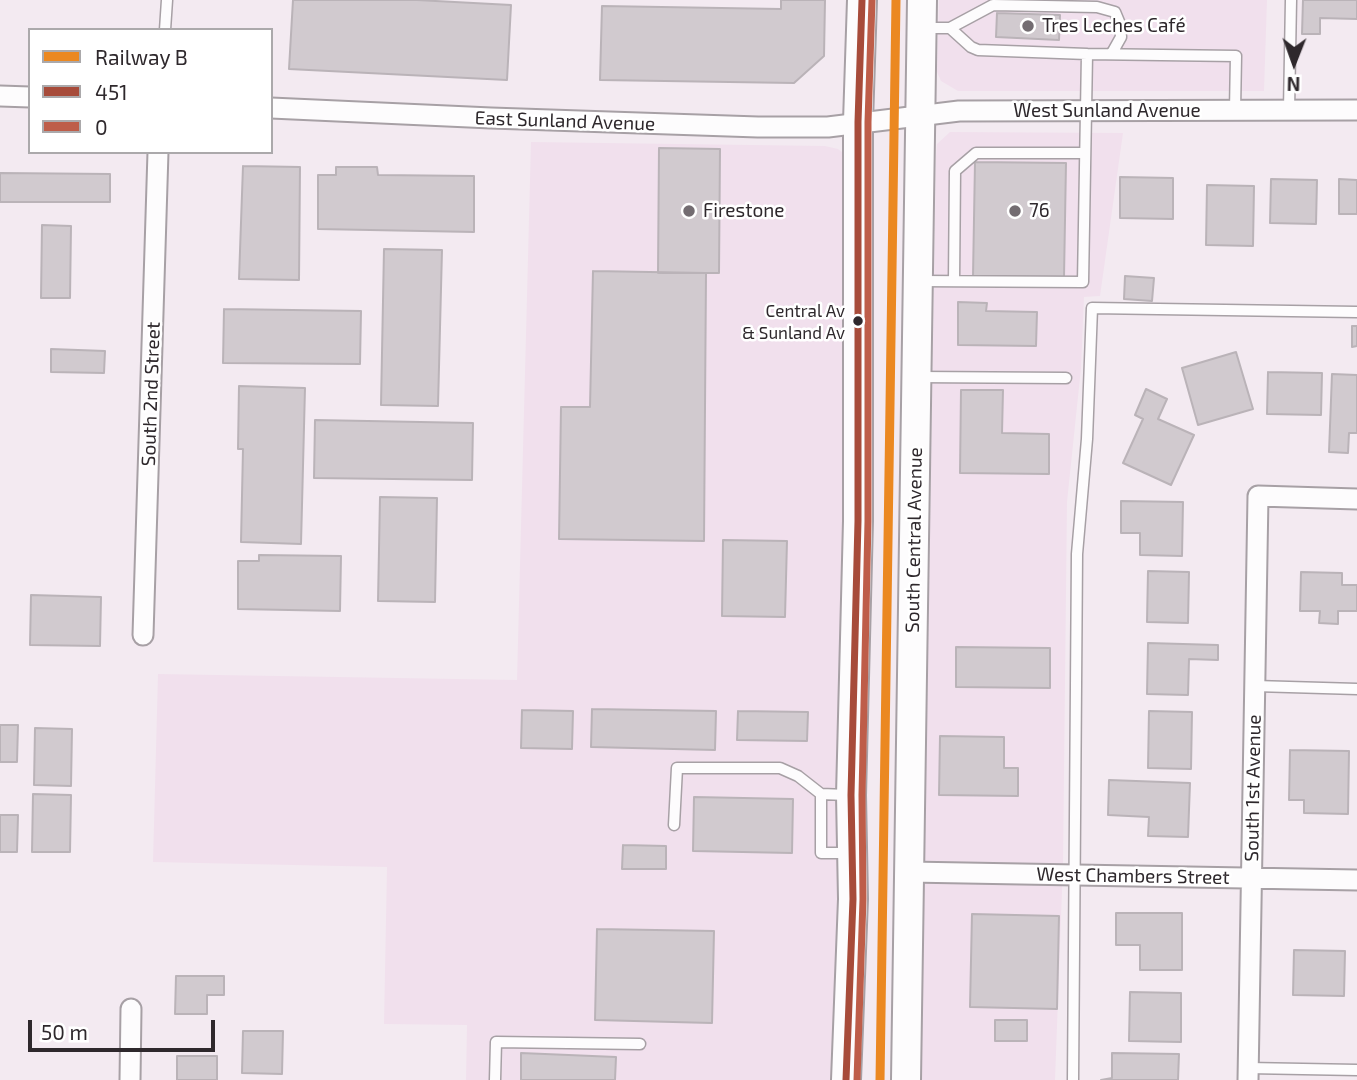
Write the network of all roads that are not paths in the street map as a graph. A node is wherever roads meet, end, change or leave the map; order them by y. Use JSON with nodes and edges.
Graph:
{"nodes":[{"id":1,"x":167,"y":0,"type":"edge"},
{"id":2,"x":862,"y":0,"type":"edge"},
{"id":3,"x":922,"y":0,"type":"edge"},
{"id":4,"x":1291,"y":0,"type":"edge"},
{"id":5,"x":165,"y":28,"type":"edge"},
{"id":6,"x":922,"y":28,"type":"junction"},
{"id":7,"x":950,"y":28,"type":"junction"},
{"id":8,"x":1087,"y":54,"type":"junction"},
{"id":9,"x":1112,"y":54,"type":"junction"},
{"id":10,"x":0,"y":96,"type":"edge"},
{"id":11,"x":28,"y":97,"type":"edge"},
{"id":12,"x":273,"y":108,"type":"edge"},
{"id":13,"x":1235,"y":110,"type":"junction"},
{"id":14,"x":1289,"y":110,"type":"junction"},
{"id":15,"x":1357,"y":110,"type":"edge"},
{"id":16,"x":1084,"y":111,"type":"junction"},
{"id":17,"x":921,"y":116,"type":"junction"},
{"id":18,"x":858,"y":122,"type":"junction"},
{"id":19,"x":1084,"y":153,"type":"junction"},
{"id":20,"x":158,"y":154,"type":"edge"},
{"id":21,"x":918,"y":281,"type":"junction"},
{"id":22,"x":954,"y":281,"type":"junction"},
{"id":23,"x":1357,"y":312,"type":"edge"},
{"id":24,"x":916,"y":377,"type":"junction"},
{"id":25,"x":1066,"y":379,"type":"dead end"},
{"id":26,"x":1357,"y":499,"type":"edge"},
{"id":27,"x":143,"y":635,"type":"dead end"},
{"id":28,"x":1255,"y":686,"type":"junction"},
{"id":29,"x":1357,"y":689,"type":"edge"},
{"id":30,"x":821,"y":794,"type":"junction"},
{"id":31,"x":852,"y":794,"type":"junction"},
{"id":32,"x":674,"y":825,"type":"dead end"},
{"id":33,"x":852,"y":853,"type":"junction"},
{"id":34,"x":909,"y":872,"type":"junction"},
{"id":35,"x":1073,"y":875,"type":"junction"},
{"id":36,"x":1251,"y":878,"type":"junction"},
{"id":37,"x":1357,"y":880,"type":"edge"},
{"id":38,"x":131,"y":1009,"type":"dead end"},
{"id":39,"x":640,"y":1044,"type":"dead end"},
{"id":40,"x":1357,"y":1070,"type":"edge"},
{"id":41,"x":1248,"y":1074,"type":"edge"},
{"id":42,"x":130,"y":1080,"type":"edge"},
{"id":43,"x":495,"y":1080,"type":"edge"},
{"id":44,"x":846,"y":1080,"type":"edge"},
{"id":45,"x":906,"y":1080,"type":"edge"},
{"id":46,"x":1073,"y":1080,"type":"edge"}],
"edges":[{"from":1,"to":5,"type":"lane"},
{"from":2,"to":18,"type":"main road"},
{"from":3,"to":6,"type":"main road","name":"South Central Avenue"},
{"from":4,"to":14,"type":"lane"},
{"from":6,"to":7,"type":"lane"},
{"from":6,"to":17,"type":"main road","name":"South Central Avenue"},
{"from":7,"to":8,"type":"lane"},
{"from":7,"to":9,"type":"lane"},
{"from":8,"to":9,"type":"lane"},
{"from":8,"to":16,"type":"lane"},
{"from":9,"to":13,"type":"lane"},
{"from":10,"to":11,"type":"street"},
{"from":12,"to":18,"type":"street","name":"East Sunland Avenue"},
{"from":13,"to":14,"type":"street","name":"West Sunland Avenue"},
{"from":13,"to":16,"type":"street","name":"West Sunland Avenue"},
{"from":14,"to":15,"type":"street","name":"West Sunland Avenue"},
{"from":16,"to":17,"type":"street","name":"West Sunland Avenue"},
{"from":16,"to":19,"type":"lane"},
{"from":17,"to":18,"type":"street","name":"West Sunland Avenue"},
{"from":17,"to":21,"type":"main road","name":"South Central Avenue"},
{"from":18,"to":31,"type":"main road"},
{"from":19,"to":22,"type":"lane"},
{"from":19,"to":22,"type":"lane"},
{"from":20,"to":27,"type":"street","name":"South 2nd Street"},
{"from":21,"to":22,"type":"lane"},
{"from":21,"to":24,"type":"main road","name":"South Central Avenue"},
{"from":23,"to":35,"type":"lane"},
{"from":24,"to":25,"type":"lane"},
{"from":24,"to":34,"type":"main road","name":"South Central Avenue"},
{"from":26,"to":28,"type":"street","name":"South 1st Avenue"},
{"from":28,"to":29,"type":"lane"},
{"from":28,"to":36,"type":"street","name":"South 1st Avenue"},
{"from":30,"to":31,"type":"lane"},
{"from":30,"to":32,"type":"lane"},
{"from":30,"to":33,"type":"lane"},
{"from":31,"to":33,"type":"main road"},
{"from":33,"to":44,"type":"main road"},
{"from":34,"to":35,"type":"street","name":"West Chambers Street"},
{"from":34,"to":45,"type":"main road","name":"South Central Avenue"},
{"from":35,"to":36,"type":"street","name":"West Chambers Street"},
{"from":35,"to":46,"type":"lane"},
{"from":36,"to":37,"type":"street","name":"West Chambers Street"},
{"from":36,"to":41,"type":"street","name":"South 1st Avenue"},
{"from":38,"to":42,"type":"street"},
{"from":39,"to":43,"type":"lane"},
{"from":40,"to":41,"type":"lane"}]}
